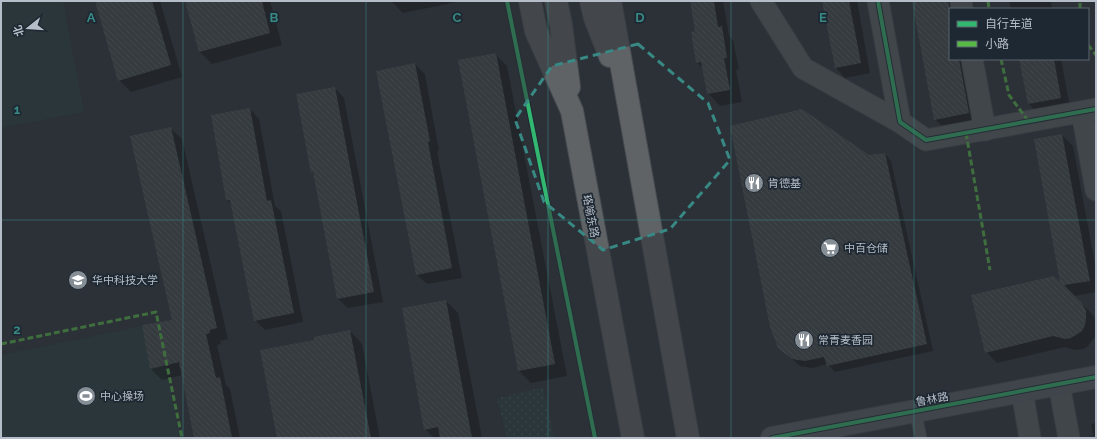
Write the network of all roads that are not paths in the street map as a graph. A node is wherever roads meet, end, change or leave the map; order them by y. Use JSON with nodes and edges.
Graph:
{"nodes":[{"id":1,"x":530,"y":1,"type":"edge"},
{"id":2,"x":556,"y":1,"type":"edge"},
{"id":3,"x":591,"y":1,"type":"edge"},
{"id":4,"x":610,"y":1,"type":"edge"},
{"id":5,"x":761,"y":1,"type":"edge"},
{"id":6,"x":878,"y":1,"type":"edge"},
{"id":7,"x":972,"y":60,"type":"edge"},
{"id":8,"x":628,"y":102,"type":"junction"},
{"id":9,"x":572,"y":111,"type":"junction"},
{"id":10,"x":1089,"y":111,"type":"edge"},
{"id":11,"x":900,"y":122,"type":"junction"},
{"id":12,"x":985,"y":130,"type":"junction"},
{"id":13,"x":1096,"y":190,"type":"edge"},
{"id":14,"x":1096,"y":377,"type":"edge"},
{"id":15,"x":1059,"y":384,"type":"junction"},
{"id":16,"x":1022,"y":391,"type":"junction"},
{"id":17,"x":916,"y":411,"type":"junction"},
{"id":18,"x":633,"y":438,"type":"edge"},
{"id":19,"x":688,"y":438,"type":"edge"},
{"id":20,"x":772,"y":438,"type":"edge"},
{"id":21,"x":921,"y":438,"type":"edge"},
{"id":22,"x":1030,"y":438,"type":"edge"},
{"id":23,"x":1069,"y":438,"type":"edge"}],
"edges":[{"from":1,"to":9,"type":"highway","name":"珞喻东路"},
{"from":2,"to":9,"type":"highway"},
{"from":3,"to":8,"type":"highway"},
{"from":4,"to":8,"type":"highway"},
{"from":5,"to":11,"type":"street"},
{"from":6,"to":11,"type":"street"},
{"from":7,"to":12,"type":"street"},
{"from":8,"to":19,"type":"highway"},
{"from":9,"to":18,"type":"highway","name":"珞喻东路"},
{"from":10,"to":12,"type":"street"},
{"from":10,"to":13,"type":"street"},
{"from":11,"to":12,"type":"street"},
{"from":14,"to":15,"type":"street","name":"鲁林路"},
{"from":15,"to":16,"type":"street","name":"鲁林路"},
{"from":15,"to":23,"type":"street"},
{"from":16,"to":17,"type":"street","name":"鲁林路"},
{"from":16,"to":22,"type":"street"},
{"from":17,"to":20,"type":"street","name":"鲁林路"},
{"from":17,"to":21,"type":"lane"}]}
